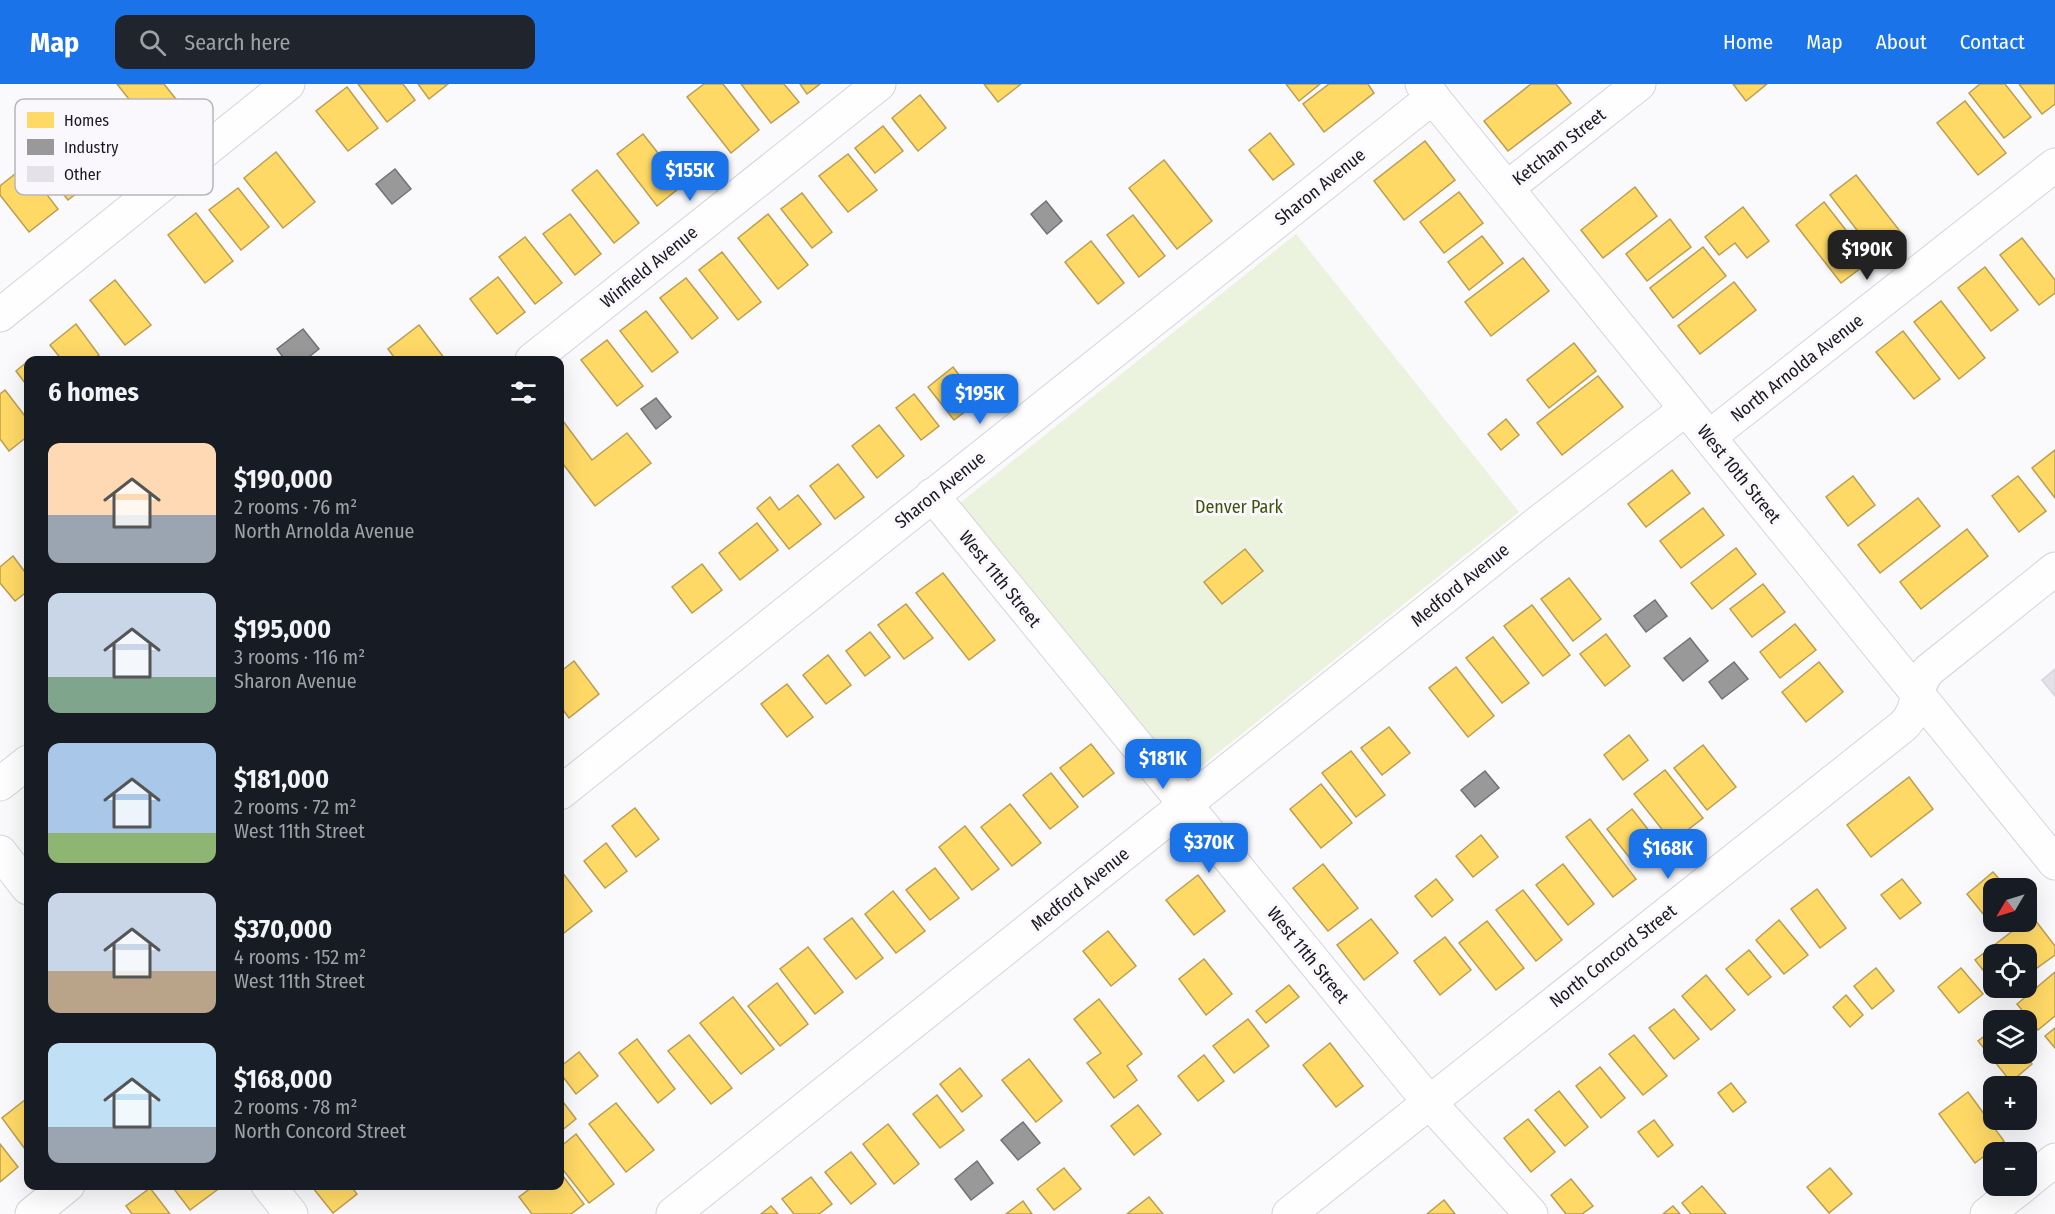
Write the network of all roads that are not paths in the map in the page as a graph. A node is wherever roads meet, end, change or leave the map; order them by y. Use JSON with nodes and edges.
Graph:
{"nodes":[{"id":1,"x":288,"y":84,"type":"edge"},
{"id":2,"x":879,"y":84,"type":"edge"},
{"id":3,"x":1639,"y":84,"type":"edge"},
{"id":4,"x":1427,"y":90,"type":"edge"},
{"id":5,"x":213,"y":144,"type":"edge"},
{"id":6,"x":2055,"y":165,"type":"edge"},
{"id":7,"x":1507,"y":188,"type":"junction"},
{"id":8,"x":150,"y":195,"type":"edge"},
{"id":9,"x":0,"y":315,"type":"edge"},
{"id":10,"x":537,"y":356,"type":"edge"},
{"id":11,"x":1686,"y":409,"type":"junction"},
{"id":12,"x":1709,"y":437,"type":"junction"},
{"id":13,"x":932,"y":495,"type":"junction"},
{"id":14,"x":2055,"y":569,"type":"edge"},
{"id":15,"x":1918,"y":695,"type":"junction"},
{"id":16,"x":24,"y":765,"type":"edge"},
{"id":17,"x":0,"y":784,"type":"edge"},
{"id":18,"x":564,"y":790,"type":"edge"},
{"id":19,"x":1185,"y":805,"type":"junction"},
{"id":20,"x":0,"y":852,"type":"edge"},
{"id":21,"x":2055,"y":863,"type":"edge"},
{"id":22,"x":24,"y":883,"type":"edge"},
{"id":23,"x":1429,"y":1102,"type":"junction"},
{"id":24,"x":2055,"y":1160,"type":"edge"},
{"id":25,"x":2037,"y":1174,"type":"edge"},
{"id":26,"x":62,"y":1190,"type":"edge"},
{"id":27,"x":272,"y":1190,"type":"edge"},
{"id":28,"x":2010,"y":1196,"type":"edge"},
{"id":29,"x":32,"y":1214,"type":"edge"},
{"id":30,"x":291,"y":1214,"type":"edge"},
{"id":31,"x":673,"y":1214,"type":"edge"},
{"id":32,"x":1289,"y":1214,"type":"edge"},
{"id":33,"x":1531,"y":1214,"type":"edge"},
{"id":34,"x":1987,"y":1214,"type":"edge"}],
"edges":[{"from":1,"to":5,"type":"street"},
{"from":2,"to":10,"type":"street","name":"Winfield Avenue"},
{"from":3,"to":7,"type":"street","name":"Ketcham Street"},
{"from":4,"to":7,"type":"street","name":"West 10th Street"},
{"from":4,"to":13,"type":"street","name":"Sharon Avenue"},
{"from":6,"to":12,"type":"street","name":"North Arnolda Avenue"},
{"from":7,"to":11,"type":"street","name":"West 10th Street"},
{"from":8,"to":9,"type":"street"},
{"from":11,"to":12,"type":"street","name":"West 10th Street"},
{"from":11,"to":19,"type":"street","name":"Medford Avenue"},
{"from":12,"to":15,"type":"street","name":"West 10th Street"},
{"from":13,"to":18,"type":"street","name":"Sharon Avenue"},
{"from":13,"to":19,"type":"street","name":"West 11th Street"},
{"from":14,"to":15,"type":"street","name":"North Concord Street"},
{"from":15,"to":21,"type":"street","name":"West 10th Street"},
{"from":15,"to":23,"type":"street","name":"North Concord Street"},
{"from":16,"to":17,"type":"street"},
{"from":19,"to":23,"type":"street","name":"West 11th Street"},
{"from":19,"to":31,"type":"street","name":"Medford Avenue"},
{"from":20,"to":22,"type":"street"},
{"from":23,"to":32,"type":"street","name":"North Concord Street"},
{"from":23,"to":33,"type":"street","name":"West 11th Street"},
{"from":24,"to":25,"type":"street"},
{"from":26,"to":29,"type":"street"},
{"from":27,"to":30,"type":"street"},
{"from":28,"to":34,"type":"street"}]}
